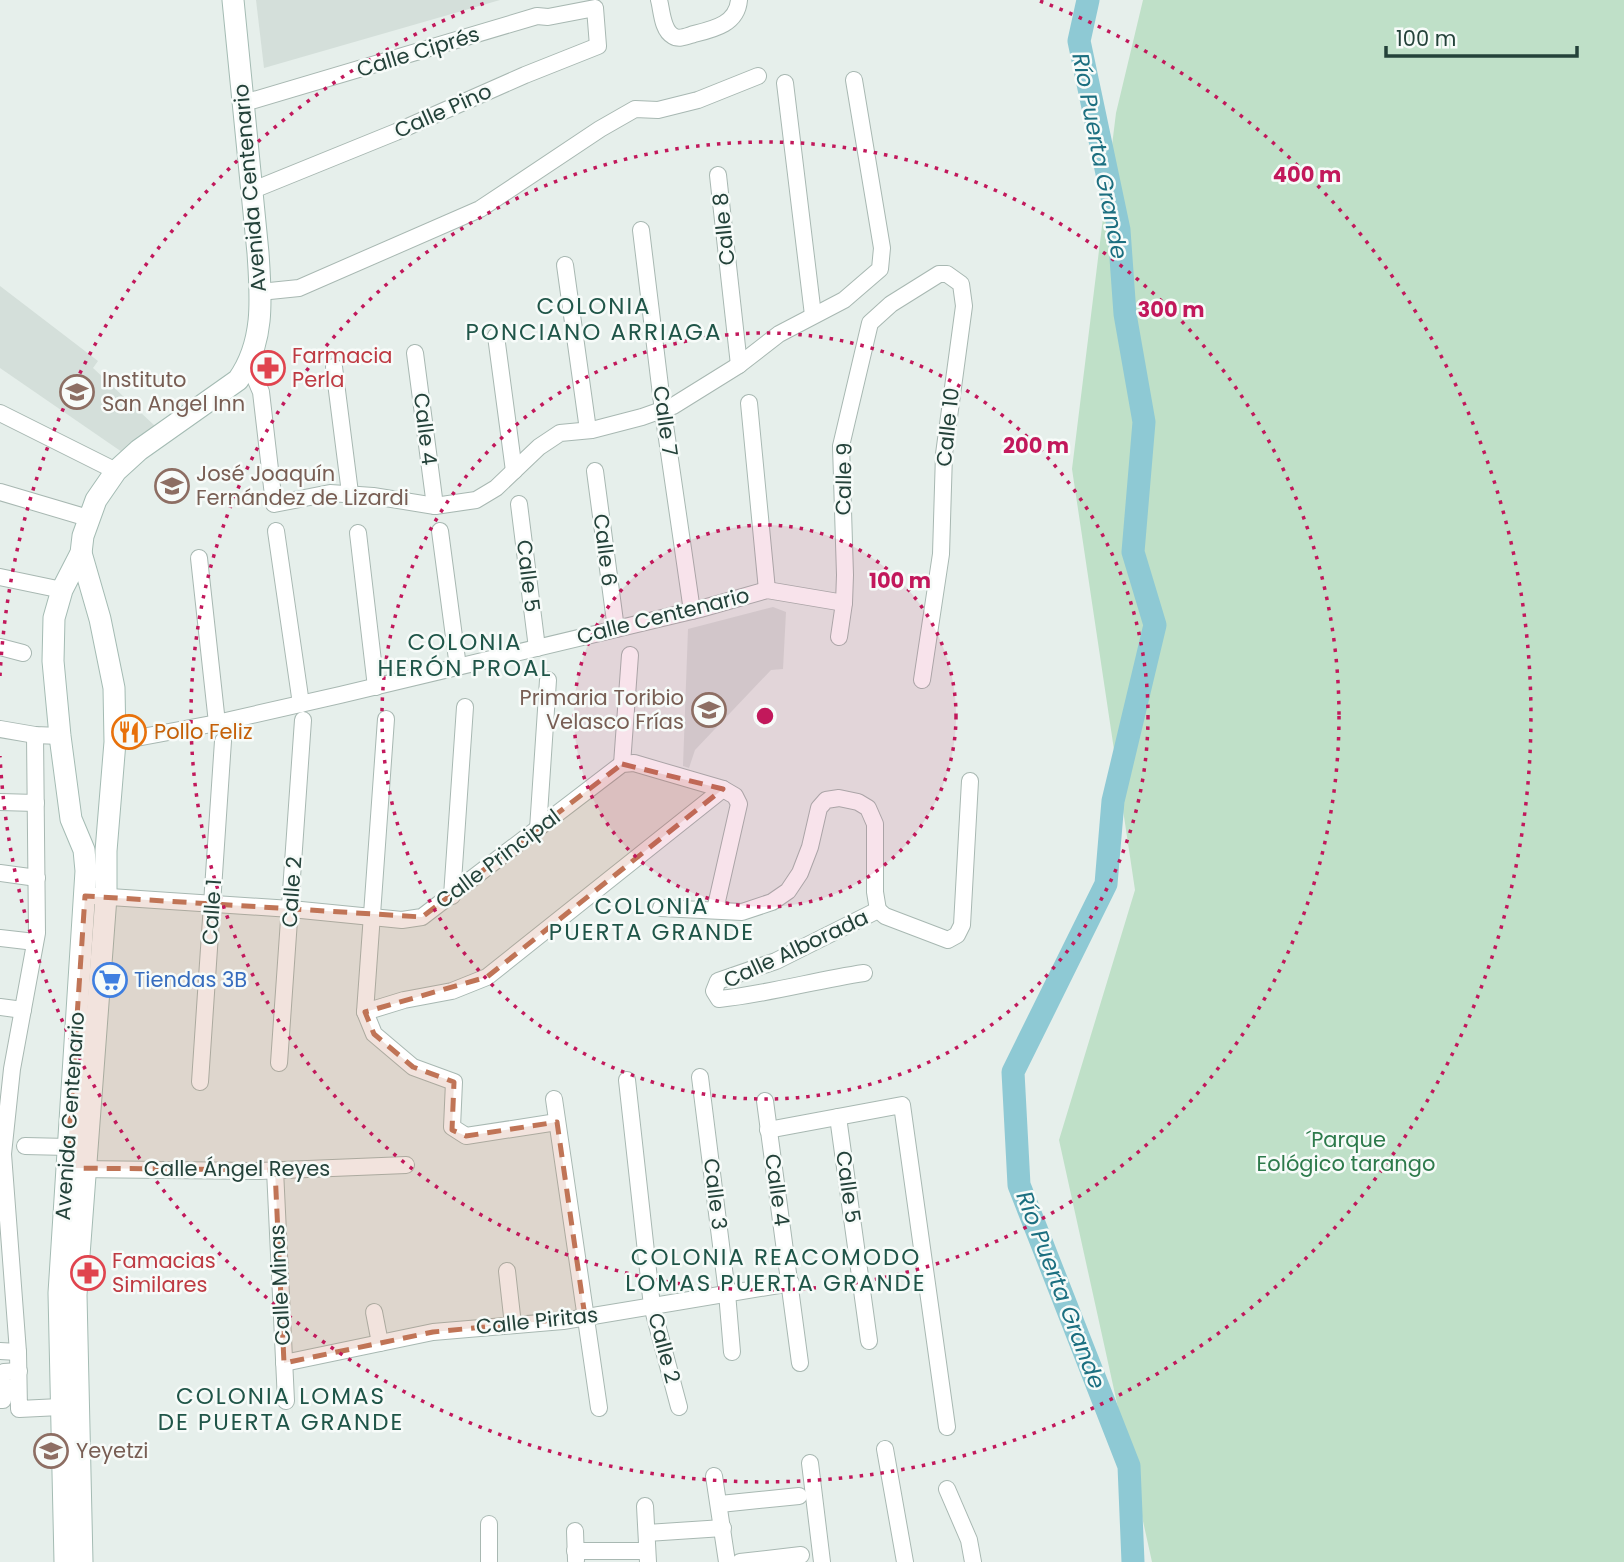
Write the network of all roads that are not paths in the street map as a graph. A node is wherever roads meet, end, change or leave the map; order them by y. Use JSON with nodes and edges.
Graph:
{"nodes":[{"id":1,"x":233,"y":0,"type":"edge"},
{"id":2,"x":659,"y":0,"type":"edge"},
{"id":3,"x":740,"y":1,"type":"edge"},
{"id":4,"x":595,"y":8,"type":"joint"},
{"id":5,"x":758,"y":76,"type":"dead end"},
{"id":6,"x":854,"y":80,"type":"dead end"},
{"id":7,"x":785,"y":83,"type":"dead end"},
{"id":8,"x":243,"y":103,"type":"junction"},
{"id":9,"x":718,"y":176,"type":"dead end"},
{"id":10,"x":253,"y":190,"type":"junction"},
{"id":11,"x":641,"y":230,"type":"dead end"},
{"id":12,"x":565,"y":265,"type":"dead end"},
{"id":13,"x":260,"y":288,"type":"junction"},
{"id":14,"x":813,"y":315,"type":"junction"},
{"id":15,"x":870,"y":323,"type":"joint"},
{"id":16,"x":496,"y":337,"type":"dead end"},
{"id":17,"x":415,"y":353,"type":"dead end"},
{"id":18,"x":249,"y":364,"type":"junction"},
{"id":19,"x":739,"y":365,"type":"junction"},
{"id":20,"x":334,"y":367,"type":"dead end"},
{"id":21,"x":749,"y":403,"type":"dead end"},
{"id":22,"x":663,"y":411,"type":"junction"},
{"id":23,"x":0,"y":413,"type":"edge"},
{"id":24,"x":588,"y":430,"type":"junction"},
{"id":25,"x":116,"y":471,"type":"junction"},
{"id":26,"x":513,"y":471,"type":"junction"},
{"id":27,"x":595,"y":471,"type":"dead end"},
{"id":28,"x":0,"y":492,"type":"edge"},
{"id":29,"x":350,"y":493,"type":"junction"},
{"id":30,"x":519,"y":505,"type":"dead end"},
{"id":31,"x":435,"y":506,"type":"junction"},
{"id":32,"x":88,"y":519,"type":"junction"},
{"id":33,"x":276,"y":531,"type":"dead end"},
{"id":34,"x":440,"y":531,"type":"dead end"},
{"id":35,"x":358,"y":533,"type":"dead end"},
{"id":36,"x":81,"y":553,"type":"junction"},
{"id":37,"x":199,"y":558,"type":"dead end"},
{"id":38,"x":0,"y":577,"type":"edge"},
{"id":39,"x":62,"y":590,"type":"junction"},
{"id":40,"x":767,"y":590,"type":"junction"},
{"id":41,"x":844,"y":603,"type":"junction"},
{"id":42,"x":692,"y":611,"type":"junction"},
{"id":43,"x":616,"y":629,"type":"junction"},
{"id":44,"x":839,"y":637,"type":"dead end"},
{"id":45,"x":0,"y":647,"type":"edge"},
{"id":46,"x":537,"y":648,"type":"junction"},
{"id":47,"x":23,"y":653,"type":"dead end"},
{"id":48,"x":630,"y":656,"type":"dead end"},
{"id":49,"x":458,"y":667,"type":"junction"},
{"id":50,"x":548,"y":680,"type":"dead end"},
{"id":51,"x":922,"y":680,"type":"dead end"},
{"id":52,"x":376,"y":687,"type":"junction"},
{"id":53,"x":301,"y":704,"type":"junction"},
{"id":54,"x":465,"y":707,"type":"dead end"},
{"id":55,"x":386,"y":719,"type":"dead end"},
{"id":56,"x":303,"y":720,"type":"dead end"},
{"id":57,"x":217,"y":723,"type":"junction"},
{"id":58,"x":0,"y":729,"type":"edge"},
{"id":59,"x":36,"y":735,"type":"junction"},
{"id":60,"x":60,"y":736,"type":"junction"},
{"id":61,"x":223,"y":741,"type":"dead end"},
{"id":62,"x":115,"y":742,"type":"junction"},
{"id":63,"x":622,"y":764,"type":"junction"},
{"id":64,"x":970,"y":781,"type":"dead end"},
{"id":65,"x":723,"y":789,"type":"junction"},
{"id":66,"x":0,"y":802,"type":"edge"},
{"id":67,"x":36,"y":803,"type":"junction"},
{"id":68,"x":538,"y":829,"type":"junction"},
{"id":69,"x":84,"y":850,"type":"junction"},
{"id":70,"x":106,"y":851,"type":"junction"},
{"id":71,"x":0,"y":873,"type":"edge"},
{"id":72,"x":37,"y":878,"type":"junction"},
{"id":73,"x":95,"y":896,"type":"junction"},
{"id":74,"x":452,"y":896,"type":"junction"},
{"id":75,"x":213,"y":904,"type":"junction"},
{"id":76,"x":661,"y":908,"type":"dead end"},
{"id":77,"x":291,"y":909,"type":"junction"},
{"id":78,"x":715,"y":910,"type":"junction"},
{"id":79,"x":878,"y":910,"type":"junction"},
{"id":80,"x":373,"y":918,"type":"junction"},
{"id":81,"x":0,"y":938,"type":"edge"},
{"id":82,"x":35,"y":942,"type":"junction"},
{"id":83,"x":864,"y":973,"type":"dead end"},
{"id":84,"x":0,"y":1007,"type":"edge"},
{"id":85,"x":23,"y":1010,"type":"junction"},
{"id":86,"x":365,"y":1012,"type":"junction"},
{"id":87,"x":279,"y":1063,"type":"dead end"},
{"id":88,"x":6,"y":1076,"type":"edge"},
{"id":89,"x":700,"y":1077,"type":"dead end"},
{"id":90,"x":626,"y":1080,"type":"dead end"},
{"id":91,"x":200,"y":1082,"type":"dead end"},
{"id":92,"x":554,"y":1099,"type":"dead end"},
{"id":93,"x":765,"y":1101,"type":"dead end"},
{"id":94,"x":838,"y":1117,"type":"junction"},
{"id":95,"x":557,"y":1122,"type":"junction"},
{"id":96,"x":768,"y":1130,"type":"junction"},
{"id":97,"x":25,"y":1146,"type":"dead end"},
{"id":98,"x":2,"y":1153,"type":"edge"},
{"id":99,"x":73,"y":1162,"type":"junction"},
{"id":100,"x":406,"y":1165,"type":"dead end"},
{"id":101,"x":275,"y":1170,"type":"junction"},
{"id":102,"x":4,"y":1217,"type":"edge"},
{"id":103,"x":507,"y":1271,"type":"dead end"},
{"id":104,"x":791,"y":1283,"type":"junction"},
{"id":105,"x":7,"y":1284,"type":"edge"},
{"id":106,"x":727,"y":1293,"type":"junction"},
{"id":107,"x":652,"y":1306,"type":"junction"},
{"id":108,"x":374,"y":1312,"type":"dead end"},
{"id":109,"x":585,"y":1317,"type":"junction"},
{"id":110,"x":513,"y":1325,"type":"junction"},
{"id":111,"x":869,"y":1341,"type":"dead end"},
{"id":112,"x":380,"y":1343,"type":"junction"},
{"id":113,"x":0,"y":1351,"type":"edge"},
{"id":114,"x":18,"y":1352,"type":"junction"},
{"id":115,"x":732,"y":1352,"type":"dead end"},
{"id":116,"x":284,"y":1363,"type":"junction"},
{"id":117,"x":800,"y":1363,"type":"dead end"},
{"id":118,"x":19,"y":1371,"type":"junction"},
{"id":119,"x":0,"y":1399,"type":"edge"},
{"id":120,"x":286,"y":1401,"type":"dead end"},
{"id":121,"x":60,"y":1407,"type":"junction"},
{"id":122,"x":599,"y":1408,"type":"dead end"},
{"id":123,"x":679,"y":1408,"type":"dead end"},
{"id":124,"x":947,"y":1427,"type":"dead end"},
{"id":125,"x":885,"y":1449,"type":"dead end"},
{"id":126,"x":810,"y":1463,"type":"dead end"},
{"id":127,"x":714,"y":1476,"type":"dead end"},
{"id":128,"x":947,"y":1489,"type":"dead end"},
{"id":129,"x":799,"y":1496,"type":"dead end"},
{"id":130,"x":720,"y":1504,"type":"junction"},
{"id":131,"x":645,"y":1506,"type":"dead end"},
{"id":132,"x":489,"y":1524,"type":"dead end"},
{"id":133,"x":723,"y":1528,"type":"junction"},
{"id":134,"x":575,"y":1531,"type":"dead end"},
{"id":135,"x":647,"y":1533,"type":"junction"},
{"id":136,"x":801,"y":1555,"type":"dead end"},
{"id":137,"x":648,"y":1556,"type":"edge"},
{"id":138,"x":576,"y":1557,"type":"edge"},
{"id":139,"x":65,"y":1562,"type":"edge"},
{"id":140,"x":82,"y":1562,"type":"edge"},
{"id":141,"x":489,"y":1562,"type":"edge"},
{"id":142,"x":727,"y":1562,"type":"edge"},
{"id":143,"x":740,"y":1562,"type":"edge"},
{"id":144,"x":822,"y":1562,"type":"edge"},
{"id":145,"x":905,"y":1562,"type":"edge"},
{"id":146,"x":973,"y":1562,"type":"edge"}],
"edges":[{"from":1,"to":8,"type":"main road","name":"Avenida Centenario"},
{"from":2,"to":3,"type":"street"},
{"from":4,"to":8,"type":"street","name":"Calle Ciprés"},
{"from":4,"to":10,"type":"street","name":"Calle Pino"},
{"from":5,"to":13,"type":"street"},
{"from":6,"to":14,"type":"street"},
{"from":7,"to":14,"type":"street"},
{"from":8,"to":10,"type":"main road","name":"Avenida Centenario"},
{"from":9,"to":19,"type":"street","name":"Calle 8"},
{"from":10,"to":13,"type":"main road","name":"Avenida Centenario"},
{"from":11,"to":22,"type":"street","name":"Calle 7"},
{"from":12,"to":24,"type":"street"},
{"from":13,"to":18,"type":"main road","name":"Avenida Centenario"},
{"from":14,"to":19,"type":"street"},
{"from":15,"to":41,"type":"street","name":"Calle 9"},
{"from":15,"to":51,"type":"street","name":"Calle 10"},
{"from":16,"to":26,"type":"street"},
{"from":17,"to":31,"type":"street","name":"Calle 4"},
{"from":18,"to":25,"type":"main road","name":"Avenida Centenario"},
{"from":18,"to":29,"type":"street"},
{"from":19,"to":22,"type":"street"},
{"from":20,"to":29,"type":"street"},
{"from":21,"to":40,"type":"street"},
{"from":22,"to":24,"type":"street"},
{"from":22,"to":42,"type":"street","name":"Calle 7"},
{"from":23,"to":25,"type":"street"},
{"from":24,"to":26,"type":"street"},
{"from":25,"to":32,"type":"main road","name":"Avenida Centenario"},
{"from":26,"to":31,"type":"street"},
{"from":27,"to":43,"type":"street","name":"Calle 6"},
{"from":28,"to":32,"type":"street"},
{"from":29,"to":31,"type":"street"},
{"from":30,"to":46,"type":"street","name":"Calle 5"},
{"from":32,"to":36,"type":"main road","name":"Avenida Centenario"},
{"from":33,"to":53,"type":"street"},
{"from":34,"to":49,"type":"street"},
{"from":35,"to":52,"type":"street"},
{"from":36,"to":39,"type":"main road","name":"Avenida Centenario"},
{"from":36,"to":62,"type":"main road","name":"Avenida Centenario"},
{"from":37,"to":57,"type":"street"},
{"from":38,"to":39,"type":"street"},
{"from":39,"to":60,"type":"main road","name":"Avenida Centenario"},
{"from":40,"to":41,"type":"street","name":"Calle Centenario"},
{"from":40,"to":42,"type":"street","name":"Calle Centenario"},
{"from":41,"to":44,"type":"street","name":"Calle 9"},
{"from":42,"to":43,"type":"street","name":"Calle Centenario"},
{"from":43,"to":46,"type":"street","name":"Calle Centenario"},
{"from":45,"to":47,"type":"street"},
{"from":46,"to":49,"type":"street","name":"Calle Centenario"},
{"from":48,"to":63,"type":"street"},
{"from":49,"to":52,"type":"street","name":"Calle Centenario"},
{"from":50,"to":68,"type":"street"},
{"from":52,"to":53,"type":"street","name":"Calle Centenario"},
{"from":53,"to":57,"type":"street","name":"Calle Centenario"},
{"from":54,"to":74,"type":"street"},
{"from":55,"to":80,"type":"street"},
{"from":56,"to":77,"type":"street","name":"Calle 2"},
{"from":57,"to":62,"type":"street","name":"Calle Centenario"},
{"from":58,"to":59,"type":"street"},
{"from":59,"to":60,"type":"street"},
{"from":59,"to":67,"type":"street"},
{"from":60,"to":69,"type":"main road","name":"Avenida Centenario"},
{"from":61,"to":75,"type":"street","name":"Calle 1"},
{"from":62,"to":70,"type":"main road","name":"Avenida Centenario"},
{"from":63,"to":65,"type":"street"},
{"from":63,"to":68,"type":"street","name":"Calle Principal"},
{"from":64,"to":79,"type":"street","name":"Calle Alborada"},
{"from":65,"to":78,"type":"street"},
{"from":65,"to":86,"type":"street"},
{"from":66,"to":67,"type":"street"},
{"from":67,"to":72,"type":"street"},
{"from":68,"to":74,"type":"street","name":"Calle Principal"},
{"from":69,"to":70,"type":"main road"},
{"from":69,"to":73,"type":"main road","name":"Avenida Centenario"},
{"from":70,"to":73,"type":"main road","name":"Avenida Centenario"},
{"from":71,"to":72,"type":"street"},
{"from":72,"to":82,"type":"street"},
{"from":73,"to":75,"type":"street","name":"Calle Principal"},
{"from":73,"to":99,"type":"main road","name":"Avenida Centenario"},
{"from":74,"to":80,"type":"street","name":"Calle Principal"},
{"from":75,"to":77,"type":"street","name":"Calle Principal"},
{"from":75,"to":91,"type":"street","name":"Calle 1"},
{"from":76,"to":78,"type":"street"},
{"from":77,"to":80,"type":"street","name":"Calle Principal"},
{"from":77,"to":87,"type":"street","name":"Calle 2"},
{"from":78,"to":79,"type":"street"},
{"from":79,"to":83,"type":"street","name":"Calle Alborada"},
{"from":80,"to":86,"type":"street"},
{"from":81,"to":82,"type":"street"},
{"from":82,"to":85,"type":"street"},
{"from":84,"to":85,"type":"street"},
{"from":85,"to":88,"type":"street"},
{"from":86,"to":95,"type":"street"},
{"from":88,"to":98,"type":"street"},
{"from":89,"to":106,"type":"street","name":"Calle 3"},
{"from":90,"to":107,"type":"street","name":"Calle 2"},
{"from":92,"to":95,"type":"street"},
{"from":93,"to":96,"type":"street","name":"Calle 4"},
{"from":94,"to":96,"type":"street"},
{"from":94,"to":111,"type":"street","name":"Calle 5"},
{"from":94,"to":124,"type":"street"},
{"from":95,"to":109,"type":"street"},
{"from":96,"to":104,"type":"street","name":"Calle 4"},
{"from":97,"to":99,"type":"street","name":"Calle Ángel Reyes"},
{"from":98,"to":102,"type":"street"},
{"from":99,"to":101,"type":"street","name":"Calle Ángel Reyes"},
{"from":99,"to":121,"type":"main road","name":"Avenida Centenario"},
{"from":99,"to":140,"type":"main road","name":"Avenida Centenario"},
{"from":100,"to":101,"type":"street","name":"Calle Ángel Reyes"},
{"from":101,"to":116,"type":"street","name":"Calle Minas"},
{"from":102,"to":105,"type":"street"},
{"from":103,"to":110,"type":"street"},
{"from":104,"to":106,"type":"street","name":"Calle Piritas"},
{"from":104,"to":117,"type":"street","name":"Calle 4"},
{"from":105,"to":114,"type":"street"},
{"from":106,"to":107,"type":"street","name":"Calle Piritas"},
{"from":106,"to":115,"type":"street","name":"Calle 3"},
{"from":107,"to":109,"type":"street","name":"Calle Piritas"},
{"from":107,"to":123,"type":"street","name":"Calle 2"},
{"from":108,"to":112,"type":"street"},
{"from":109,"to":110,"type":"street","name":"Calle Piritas"},
{"from":109,"to":122,"type":"street"},
{"from":110,"to":112,"type":"street","name":"Calle Piritas"},
{"from":112,"to":116,"type":"street","name":"Calle Piritas"},
{"from":113,"to":114,"type":"street"},
{"from":114,"to":118,"type":"street"},
{"from":116,"to":120,"type":"street","name":"Calle Minas"},
{"from":118,"to":119,"type":"street"},
{"from":118,"to":121,"type":"street"},
{"from":121,"to":139,"type":"main road","name":"Avenida Centenario"},
{"from":125,"to":145,"type":"street"},
{"from":126,"to":144,"type":"street"},
{"from":127,"to":130,"type":"street"},
{"from":128,"to":146,"type":"street"},
{"from":129,"to":130,"type":"street"},
{"from":130,"to":133,"type":"street"},
{"from":131,"to":135,"type":"street"},
{"from":132,"to":141,"type":"street"},
{"from":133,"to":135,"type":"street"},
{"from":133,"to":142,"type":"street"},
{"from":134,"to":138,"type":"street"},
{"from":135,"to":137,"type":"street"},
{"from":136,"to":143,"type":"street"},
{"from":137,"to":138,"type":"street"}]}
